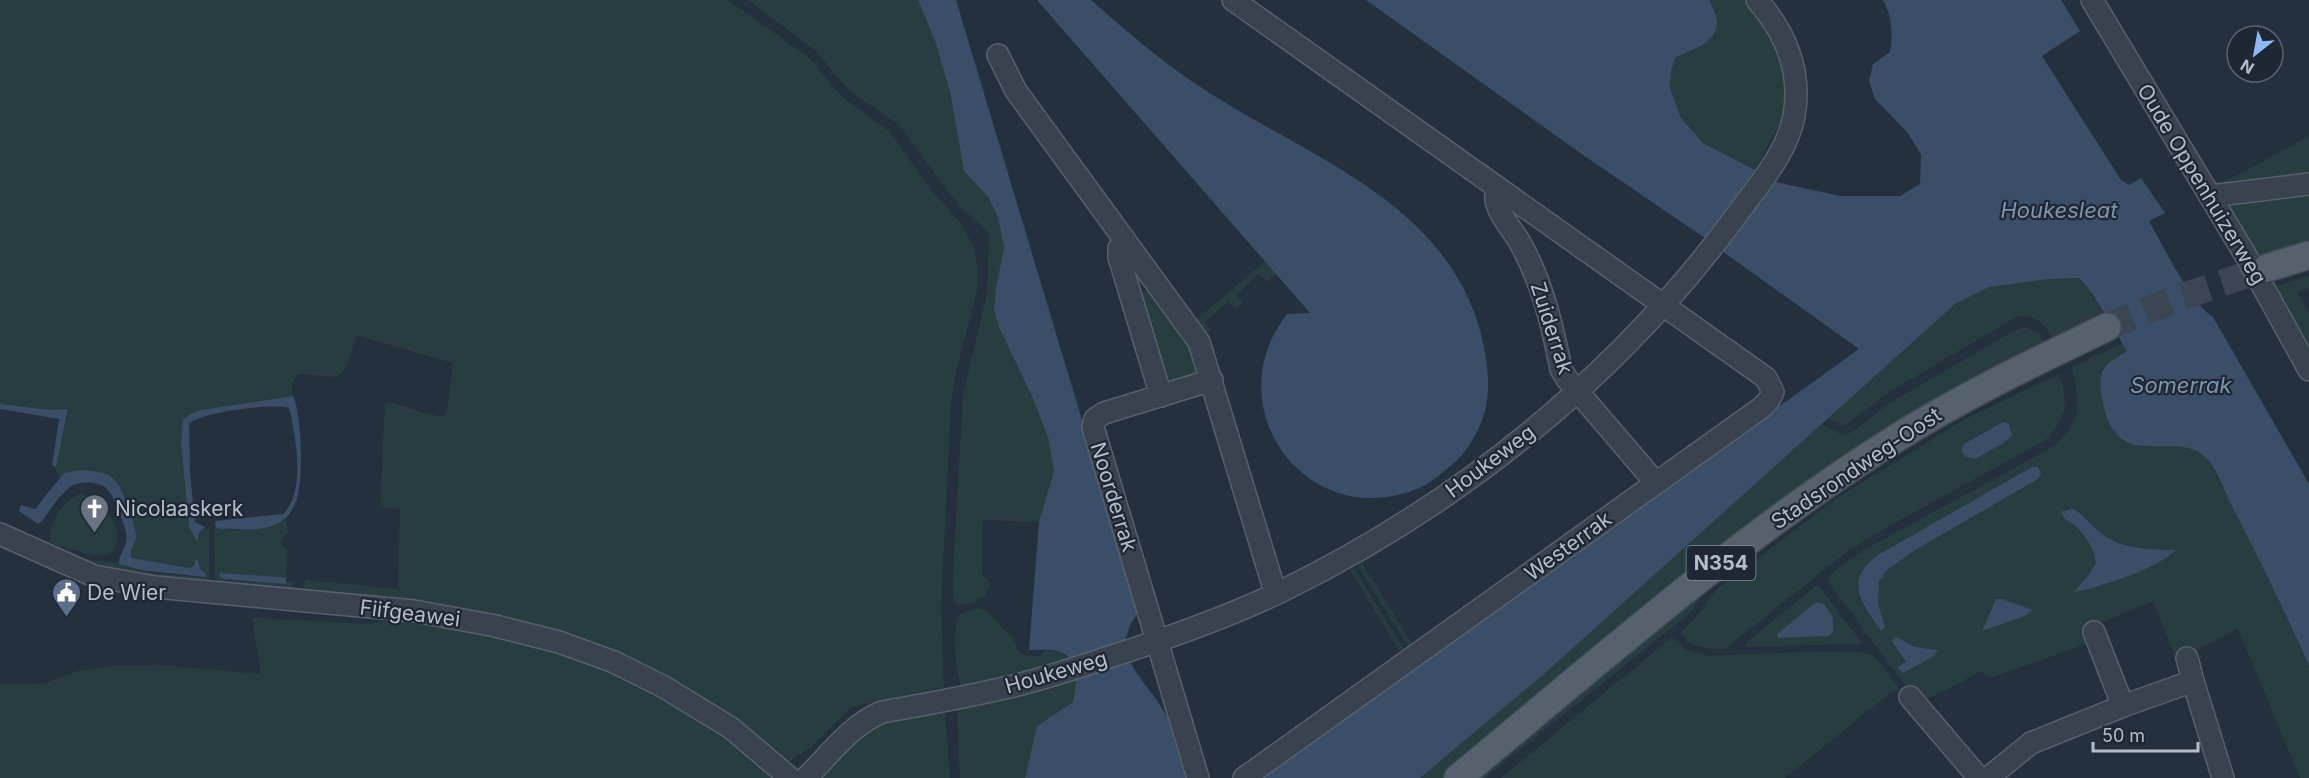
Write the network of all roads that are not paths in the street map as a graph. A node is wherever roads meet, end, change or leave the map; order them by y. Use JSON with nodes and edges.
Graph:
{"nodes":[{"id":1,"x":1233,"y":0,"type":"edge"},
{"id":2,"x":1757,"y":0,"type":"edge"},
{"id":3,"x":2092,"y":0,"type":"edge"},
{"id":4,"x":998,"y":55,"type":"dead end"},
{"id":5,"x":2309,"y":184,"type":"edge"},
{"id":6,"x":1498,"y":188,"type":"junction"},
{"id":7,"x":2211,"y":196,"type":"junction"},
{"id":8,"x":1125,"y":240,"type":"junction"},
{"id":9,"x":2309,"y":255,"type":"edge"},
{"id":10,"x":2267,"y":268,"type":"tunnel mouth"},
{"id":11,"x":1664,"y":305,"type":"junction"},
{"id":12,"x":2107,"y":327,"type":"tunnel mouth"},
{"id":13,"x":2309,"y":370,"type":"edge"},
{"id":14,"x":1212,"y":380,"type":"junction"},
{"id":15,"x":1577,"y":392,"type":"junction"},
{"id":16,"x":1161,"y":396,"type":"junction"},
{"id":17,"x":1656,"y":483,"type":"junction"},
{"id":18,"x":0,"y":534,"type":"edge"},
{"id":19,"x":1277,"y":593,"type":"junction"},
{"id":20,"x":2094,"y":632,"type":"dead end"},
{"id":21,"x":1149,"y":644,"type":"junction"},
{"id":22,"x":2187,"y":658,"type":"dead end"},
{"id":23,"x":2193,"y":681,"type":"junction"},
{"id":24,"x":1910,"y":697,"type":"dead end"},
{"id":25,"x":2123,"y":706,"type":"junction"},
{"id":26,"x":790,"y":778,"type":"edge"},
{"id":27,"x":807,"y":778,"type":"edge"},
{"id":28,"x":1198,"y":778,"type":"edge"},
{"id":29,"x":1244,"y":778,"type":"edge"},
{"id":30,"x":1458,"y":778,"type":"edge"},
{"id":31,"x":1979,"y":778,"type":"edge"},
{"id":32,"x":1988,"y":778,"type":"edge"},
{"id":33,"x":2223,"y":778,"type":"edge"}],
"edges":[{"from":1,"to":6,"type":"street"},
{"from":2,"to":11,"type":"street","name":"Houkeweg"},
{"from":3,"to":7,"type":"street","name":"Oude Oppenhuizerweg"},
{"from":4,"to":8,"type":"street"},
{"from":5,"to":7,"type":"street"},
{"from":6,"to":11,"type":"street"},
{"from":6,"to":15,"type":"street","name":"Zuiderrak"},
{"from":7,"to":13,"type":"street","name":"Oude Oppenhuizerweg"},
{"from":8,"to":14,"type":"street"},
{"from":8,"to":16,"type":"street"},
{"from":9,"to":10,"type":"main road"},
{"from":11,"to":15,"type":"street","name":"Houkeweg"},
{"from":11,"to":17,"type":"street","name":"Westerrak"},
{"from":12,"to":30,"type":"main road","name":"Stadsrondweg-Oost","number":"N354"},
{"from":14,"to":16,"type":"street","name":"Noorderrak"},
{"from":14,"to":19,"type":"street"},
{"from":15,"to":17,"type":"street","name":"Zuiderrak"},
{"from":15,"to":19,"type":"street","name":"Houkeweg"},
{"from":16,"to":21,"type":"street","name":"Noorderrak"},
{"from":17,"to":29,"type":"street","name":"Westerrak"},
{"from":18,"to":26,"type":"street","name":"Fiifgeawei"},
{"from":19,"to":21,"type":"street","name":"Houkeweg"},
{"from":20,"to":25,"type":"street"},
{"from":21,"to":27,"type":"street","name":"Houkeweg"},
{"from":21,"to":28,"type":"street"},
{"from":22,"to":23,"type":"street"},
{"from":23,"to":25,"type":"street"},
{"from":23,"to":33,"type":"street"},
{"from":24,"to":31,"type":"street"},
{"from":25,"to":32,"type":"street"}]}
